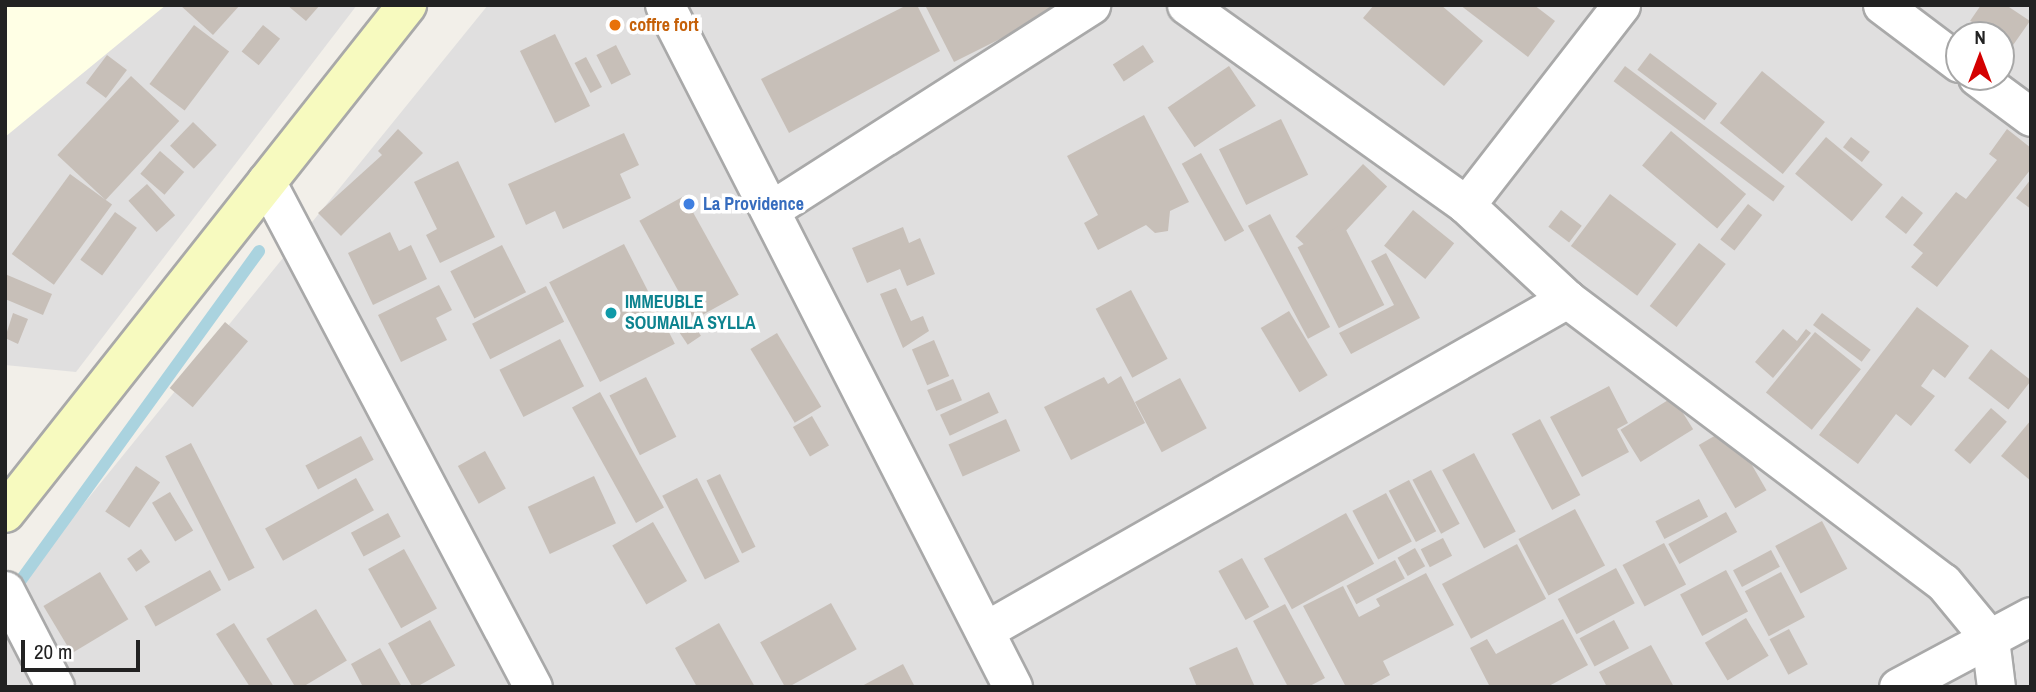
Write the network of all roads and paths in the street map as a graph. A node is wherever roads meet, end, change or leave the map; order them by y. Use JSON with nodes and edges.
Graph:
{"nodes":[{"id":1,"x":407,"y":5,"type":"edge"},
{"id":2,"x":665,"y":5,"type":"edge"},
{"id":3,"x":1091,"y":5,"type":"edge"},
{"id":4,"x":1186,"y":5,"type":"edge"},
{"id":5,"x":1621,"y":5,"type":"edge"},
{"id":6,"x":1882,"y":5,"type":"edge"},
{"id":7,"x":1945,"y":52,"type":"edge"},
{"id":8,"x":1996,"y":91,"type":"edge"},
{"id":9,"x":2031,"y":117,"type":"edge"},
{"id":10,"x":266,"y":181,"type":"junction"},
{"id":11,"x":1466,"y":205,"type":"junction"},
{"id":12,"x":772,"y":209,"type":"junction"},
{"id":13,"x":1567,"y":299,"type":"junction"},
{"id":14,"x":5,"y":513,"type":"edge"},
{"id":15,"x":5,"y":590,"type":"edge"},
{"id":16,"x":2031,"y":616,"type":"edge"},
{"id":17,"x":984,"y":631,"type":"junction"},
{"id":18,"x":1990,"y":639,"type":"junction"},
{"id":19,"x":55,"y":687,"type":"edge"},
{"id":20,"x":533,"y":687,"type":"edge"},
{"id":21,"x":1013,"y":687,"type":"edge"},
{"id":22,"x":1898,"y":687,"type":"edge"},
{"id":23,"x":1996,"y":687,"type":"edge"}],
"edges":[{"from":1,"to":10,"type":"main road"},
{"from":2,"to":12,"type":"street"},
{"from":3,"to":12,"type":"street"},
{"from":4,"to":11,"type":"street"},
{"from":5,"to":11,"type":"street"},
{"from":6,"to":7,"type":"street"},
{"from":8,"to":9,"type":"street"},
{"from":10,"to":14,"type":"main road"},
{"from":10,"to":20,"type":"street"},
{"from":11,"to":13,"type":"street"},
{"from":12,"to":17,"type":"street"},
{"from":13,"to":17,"type":"street"},
{"from":13,"to":18,"type":"street"},
{"from":15,"to":19,"type":"street"},
{"from":16,"to":18,"type":"street"},
{"from":17,"to":21,"type":"street"},
{"from":18,"to":22,"type":"street"},
{"from":18,"to":23,"type":"street"}]}
